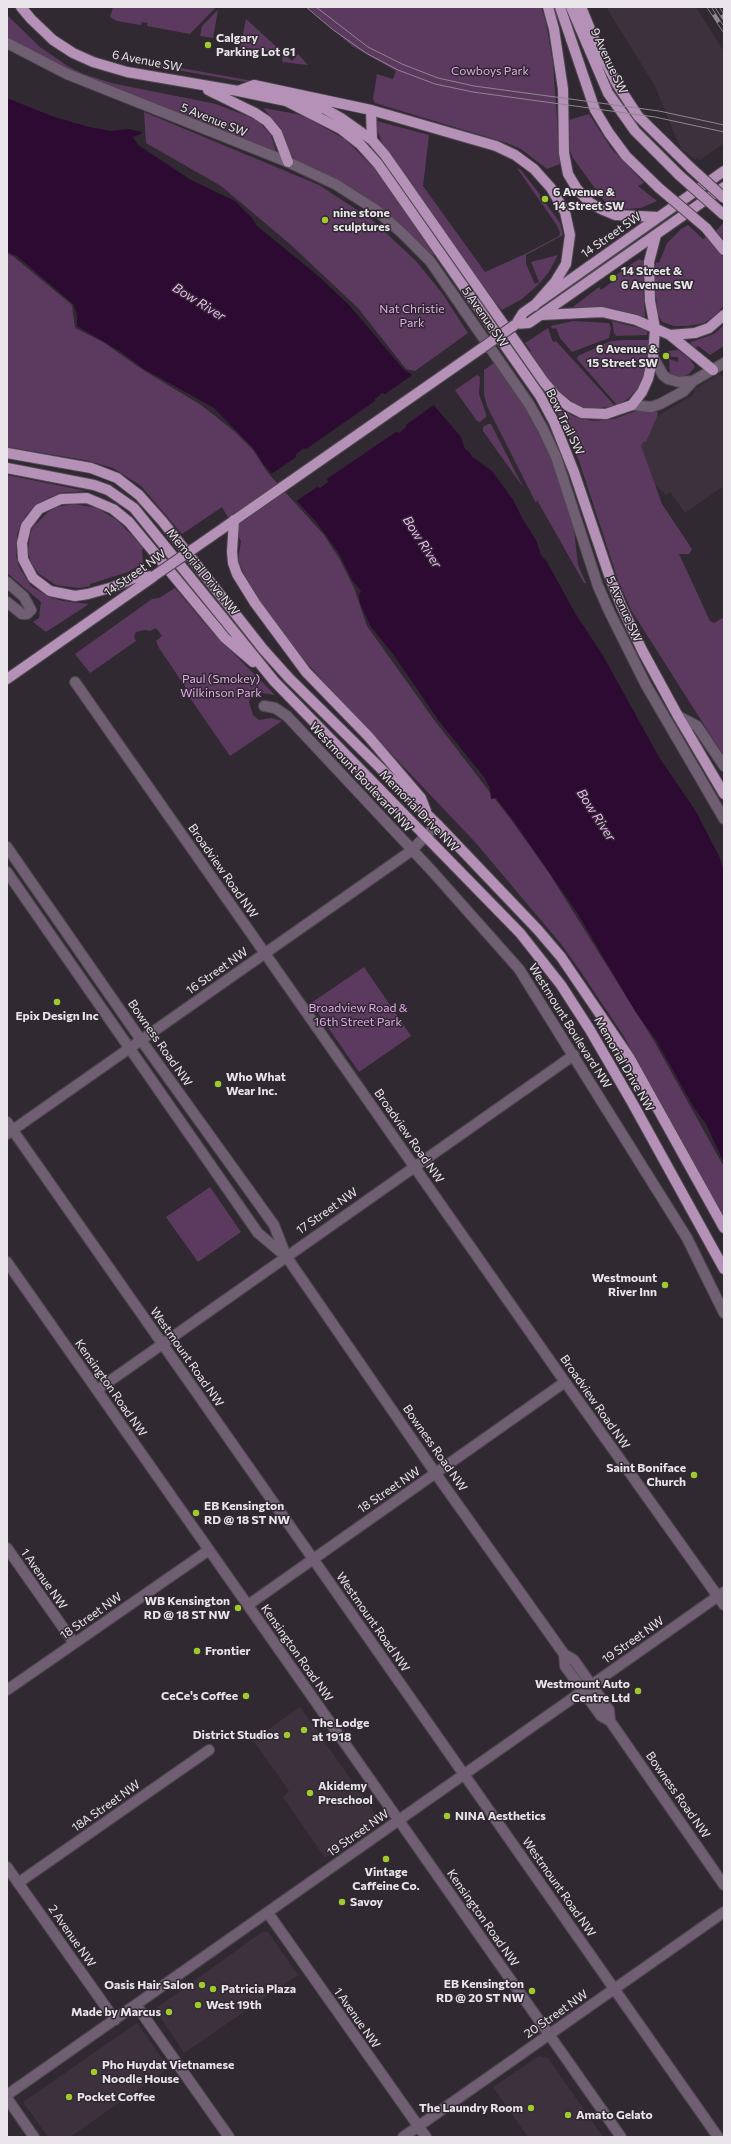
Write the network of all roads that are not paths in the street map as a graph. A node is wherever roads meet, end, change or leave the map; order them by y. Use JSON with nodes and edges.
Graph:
{"nodes":[{"id":1,"x":21,"y":7,"type":"edge"},
{"id":2,"x":548,"y":7,"type":"edge"},
{"id":3,"x":560,"y":7,"type":"edge"},
{"id":4,"x":571,"y":7,"type":"edge"},
{"id":5,"x":581,"y":7,"type":"edge"},
{"id":6,"x":7,"y":43,"type":"edge"},
{"id":7,"x":197,"y":84,"type":"junction"},
{"id":8,"x":238,"y":91,"type":"junction"},
{"id":9,"x":286,"y":101,"type":"junction"},
{"id":10,"x":371,"y":110,"type":"junction"},
{"id":11,"x":372,"y":140,"type":"junction"},
{"id":12,"x":288,"y":162,"type":"junction"},
{"id":13,"x":724,"y":171,"type":"edge"},
{"id":14,"x":724,"y":187,"type":"edge"},
{"id":15,"x":724,"y":198,"type":"edge"},
{"id":16,"x":724,"y":215,"type":"edge"},
{"id":17,"x":659,"y":217,"type":"junction"},
{"id":18,"x":656,"y":235,"type":"junction"},
{"id":19,"x":724,"y":250,"type":"edge"},
{"id":20,"x":534,"y":306,"type":"junction"},
{"id":21,"x":540,"y":315,"type":"junction"},
{"id":22,"x":724,"y":315,"type":"edge"},
{"id":23,"x":516,"y":324,"type":"junction"},
{"id":24,"x":655,"y":328,"type":"junction"},
{"id":25,"x":670,"y":335,"type":"junction"},
{"id":26,"x":653,"y":357,"type":"junction"},
{"id":27,"x":724,"y":363,"type":"edge"},
{"id":28,"x":713,"y":370,"type":"junction"},
{"id":29,"x":694,"y":381,"type":"junction"},
{"id":30,"x":632,"y":405,"type":"junction"},
{"id":31,"x":357,"y":434,"type":"joint"},
{"id":32,"x":7,"y":453,"type":"edge"},
{"id":33,"x":7,"y":468,"type":"edge"},
{"id":34,"x":234,"y":520,"type":"junction"},
{"id":35,"x":154,"y":576,"type":"junction"},
{"id":36,"x":7,"y":582,"type":"edge"},
{"id":37,"x":7,"y":602,"type":"edge"},
{"id":38,"x":7,"y":679,"type":"edge"},
{"id":39,"x":274,"y":681,"type":"junction"},
{"id":40,"x":75,"y":682,"type":"dead end"},
{"id":41,"x":264,"y":706,"type":"dead end"},
{"id":42,"x":678,"y":716,"type":"junction"},
{"id":43,"x":724,"y":766,"type":"edge"},
{"id":44,"x":724,"y":794,"type":"edge"},
{"id":45,"x":427,"y":815,"type":"junction"},
{"id":46,"x":724,"y":819,"type":"edge"},
{"id":47,"x":437,"y":824,"type":"junction"},
{"id":48,"x":426,"y":836,"type":"junction"},
{"id":49,"x":7,"y":847,"type":"edge"},
{"id":50,"x":412,"y":851,"type":"junction"},
{"id":51,"x":7,"y":872,"type":"edge"},
{"id":52,"x":265,"y":953,"type":"junction"},
{"id":53,"x":141,"y":1040,"type":"junction"},
{"id":54,"x":130,"y":1048,"type":"junction"},
{"id":55,"x":574,"y":1055,"type":"junction"},
{"id":56,"x":9,"y":1129,"type":"edge"},
{"id":57,"x":415,"y":1167,"type":"junction"},
{"id":58,"x":724,"y":1228,"type":"edge"},
{"id":59,"x":286,"y":1256,"type":"junction"},
{"id":60,"x":7,"y":1262,"type":"edge"},
{"id":61,"x":724,"y":1269,"type":"edge"},
{"id":62,"x":724,"y":1313,"type":"edge"},
{"id":63,"x":162,"y":1343,"type":"junction"},
{"id":64,"x":565,"y":1382,"type":"junction"},
{"id":65,"x":97,"y":1390,"type":"junction"},
{"id":66,"x":436,"y":1474,"type":"junction"},
{"id":67,"x":7,"y":1548,"type":"edge"},
{"id":68,"x":209,"y":1550,"type":"junction"},
{"id":69,"x":313,"y":1560,"type":"junction"},
{"id":70,"x":722,"y":1598,"type":"edge"},
{"id":71,"x":248,"y":1605,"type":"junction"},
{"id":72,"x":74,"y":1644,"type":"junction"},
{"id":73,"x":587,"y":1688,"type":"junction"},
{"id":74,"x":7,"y":1690,"type":"edge"},
{"id":75,"x":209,"y":1750,"type":"dead end"},
{"id":76,"x":464,"y":1775,"type":"junction"},
{"id":77,"x":399,"y":1821,"type":"junction"},
{"id":78,"x":7,"y":1867,"type":"edge"},
{"id":79,"x":18,"y":1883,"type":"junction"},
{"id":80,"x":724,"y":1885,"type":"edge"},
{"id":81,"x":724,"y":1912,"type":"edge"},
{"id":82,"x":268,"y":1913,"type":"junction"},
{"id":83,"x":614,"y":1988,"type":"junction"},
{"id":84,"x":136,"y":2005,"type":"junction"},
{"id":85,"x":115,"y":2020,"type":"junction"},
{"id":86,"x":549,"y":2035,"type":"junction"},
{"id":87,"x":7,"y":2095,"type":"edge"},
{"id":88,"x":7,"y":2098,"type":"edge"},
{"id":89,"x":418,"y":2126,"type":"junction"},
{"id":90,"x":34,"y":2137,"type":"edge"},
{"id":91,"x":229,"y":2137,"type":"edge"},
{"id":92,"x":403,"y":2137,"type":"edge"},
{"id":93,"x":426,"y":2137,"type":"edge"},
{"id":94,"x":621,"y":2137,"type":"edge"},
{"id":95,"x":718,"y":2137,"type":"edge"}],
"edges":[{"from":1,"to":7,"type":"main road","name":"6 Avenue SW"},
{"from":2,"to":17,"type":"main road"},
{"from":3,"to":19,"type":"main road","bridge":true},
{"from":4,"to":16,"type":"main road","name":"9 Avenue SW","bridge":true},
{"from":5,"to":15,"type":"main road","name":"9 Avenue SW","bridge":true},
{"from":6,"to":12,"type":"street","name":"5 Avenue SW"},
{"from":7,"to":8,"type":"main road","name":"6 Avenue SW"},
{"from":7,"to":12,"type":"main road"},
{"from":8,"to":9,"type":"main road","name":"6 Avenue SW"},
{"from":8,"to":10,"type":"main road"},
{"from":9,"to":11,"type":"main road"},
{"from":9,"to":42,"type":"main road","name":"Bow Trail SW"},
{"from":10,"to":11,"type":"main road"},
{"from":10,"to":20,"type":"main road"},
{"from":11,"to":30,"type":"main road"},
{"from":12,"to":46,"type":"street","name":"5 Avenue SW"},
{"from":13,"to":17,"type":"main road","name":"14 Street SW"},
{"from":14,"to":18,"type":"main road","name":"14 Street SW"},
{"from":17,"to":20,"type":"main road","name":"14 Street SW"},
{"from":18,"to":21,"type":"main road","name":"14 Street SW"},
{"from":18,"to":24,"type":"main road"},
{"from":20,"to":23,"type":"main road","name":"14 Street SW"},
{"from":21,"to":23,"type":"main road","name":"14 Street SW"},
{"from":21,"to":24,"type":"main road"},
{"from":22,"to":25,"type":"main road"},
{"from":23,"to":31,"type":"main road","name":"14 Street SW","bridge":true},
{"from":24,"to":25,"type":"main road"},
{"from":24,"to":26,"type":"main road"},
{"from":25,"to":28,"type":"main road"},
{"from":26,"to":29,"type":"street"},
{"from":26,"to":30,"type":"main road"},
{"from":27,"to":28,"type":"street"},
{"from":28,"to":29,"type":"street"},
{"from":29,"to":30,"type":"street"},
{"from":31,"to":34,"type":"main road","name":"14 Street NW"},
{"from":32,"to":45,"type":"main road","name":"Memorial Drive NW"},
{"from":33,"to":39,"type":"main road","name":"Memorial Drive NW"},
{"from":34,"to":35,"type":"main road","name":"14 Street NW","bridge":true},
{"from":34,"to":45,"type":"main road"},
{"from":35,"to":38,"type":"main road","name":"14 Street NW"},
{"from":35,"to":39,"type":"main road"},
{"from":36,"to":37,"type":"street"},
{"from":39,"to":48,"type":"main road","name":"Memorial Drive NW"},
{"from":40,"to":52,"type":"street","name":"Broadview Road NW"},
{"from":41,"to":50,"type":"street","name":"Westmount Boulevard NW"},
{"from":42,"to":43,"type":"street"},
{"from":42,"to":44,"type":"main road","name":"Bow Trail SW"},
{"from":45,"to":47,"type":"main road","name":"Memorial Drive NW"},
{"from":47,"to":48,"type":"street","name":"16 Street NW"},
{"from":47,"to":58,"type":"main road","name":"Memorial Drive NW"},
{"from":48,"to":50,"type":"street","name":"16 Street NW"},
{"from":48,"to":61,"type":"main road","name":"Memorial Drive NW"},
{"from":49,"to":53,"type":"street","name":"Bowness Road NW"},
{"from":50,"to":52,"type":"street","name":"16 Street NW"},
{"from":50,"to":55,"type":"street","name":"Westmount Boulevard NW"},
{"from":51,"to":54,"type":"street","name":"Bowness Road NW"},
{"from":52,"to":53,"type":"street","name":"16 Street NW"},
{"from":52,"to":57,"type":"street","name":"Broadview Road NW"},
{"from":53,"to":54,"type":"street","name":"16 Street NW"},
{"from":53,"to":59,"type":"street","name":"Bowness Road NW"},
{"from":54,"to":56,"type":"street","name":"16 Street NW"},
{"from":54,"to":59,"type":"street","name":"Bowness Road NW"},
{"from":55,"to":57,"type":"street","name":"17 Street NW"},
{"from":55,"to":62,"type":"street","name":"Westmount Boulevard NW"},
{"from":56,"to":63,"type":"street","name":"Westmount Road NW"},
{"from":57,"to":59,"type":"street","name":"17 Street NW"},
{"from":57,"to":64,"type":"street","name":"Broadview Road NW"},
{"from":59,"to":63,"type":"street","name":"17 Street NW"},
{"from":59,"to":66,"type":"street","name":"Bowness Road NW"},
{"from":60,"to":65,"type":"street","name":"Kensington Road NW"},
{"from":63,"to":65,"type":"street","name":"17 Street NW"},
{"from":63,"to":69,"type":"street","name":"Westmount Road NW"},
{"from":64,"to":66,"type":"street","name":"18 Street NW"},
{"from":64,"to":70,"type":"street","name":"Broadview Road NW"},
{"from":65,"to":68,"type":"street","name":"Kensington Road NW"},
{"from":66,"to":69,"type":"street","name":"18 Street NW"},
{"from":66,"to":73,"type":"street","name":"Bowness Road NW"},
{"from":67,"to":72,"type":"street","name":"1 Avenue NW"},
{"from":68,"to":71,"type":"street","name":"Kensington Road NW"},
{"from":68,"to":72,"type":"street","name":"18 Street NW"},
{"from":69,"to":71,"type":"street","name":"18 Street NW"},
{"from":69,"to":76,"type":"street","name":"Westmount Road NW"},
{"from":70,"to":73,"type":"street","name":"19 Street NW"},
{"from":71,"to":77,"type":"street","name":"Kensington Road NW"},
{"from":72,"to":74,"type":"street","name":"18 Street NW"},
{"from":73,"to":76,"type":"street","name":"19 Street NW"},
{"from":73,"to":80,"type":"street","name":"Bowness Road NW"},
{"from":75,"to":79,"type":"street","name":"18A Street NW"},
{"from":76,"to":77,"type":"street","name":"19 Street NW"},
{"from":76,"to":83,"type":"street","name":"Westmount Road NW"},
{"from":77,"to":82,"type":"street","name":"19 Street NW"},
{"from":77,"to":86,"type":"street","name":"Kensington Road NW"},
{"from":78,"to":79,"type":"street","name":"2 Avenue NW"},
{"from":79,"to":85,"type":"street","name":"2 Avenue NW"},
{"from":81,"to":83,"type":"street","name":"20 Street NW"},
{"from":82,"to":84,"type":"street","name":"19 Street NW"},
{"from":82,"to":89,"type":"street","name":"1 Avenue NW"},
{"from":83,"to":86,"type":"street","name":"20 Street NW"},
{"from":83,"to":95,"type":"street","name":"Westmount Road NW"},
{"from":84,"to":85,"type":"street","name":"19 Street NW"},
{"from":84,"to":91,"type":"street"},
{"from":85,"to":87,"type":"street","name":"19 Street NW"},
{"from":86,"to":89,"type":"street","name":"20 Street NW"},
{"from":86,"to":94,"type":"street","name":"Kensington Road NW"},
{"from":88,"to":90,"type":"street"},
{"from":89,"to":92,"type":"street","name":"20 Street NW"},
{"from":89,"to":93,"type":"street","name":"1 Avenue NW"}]}
